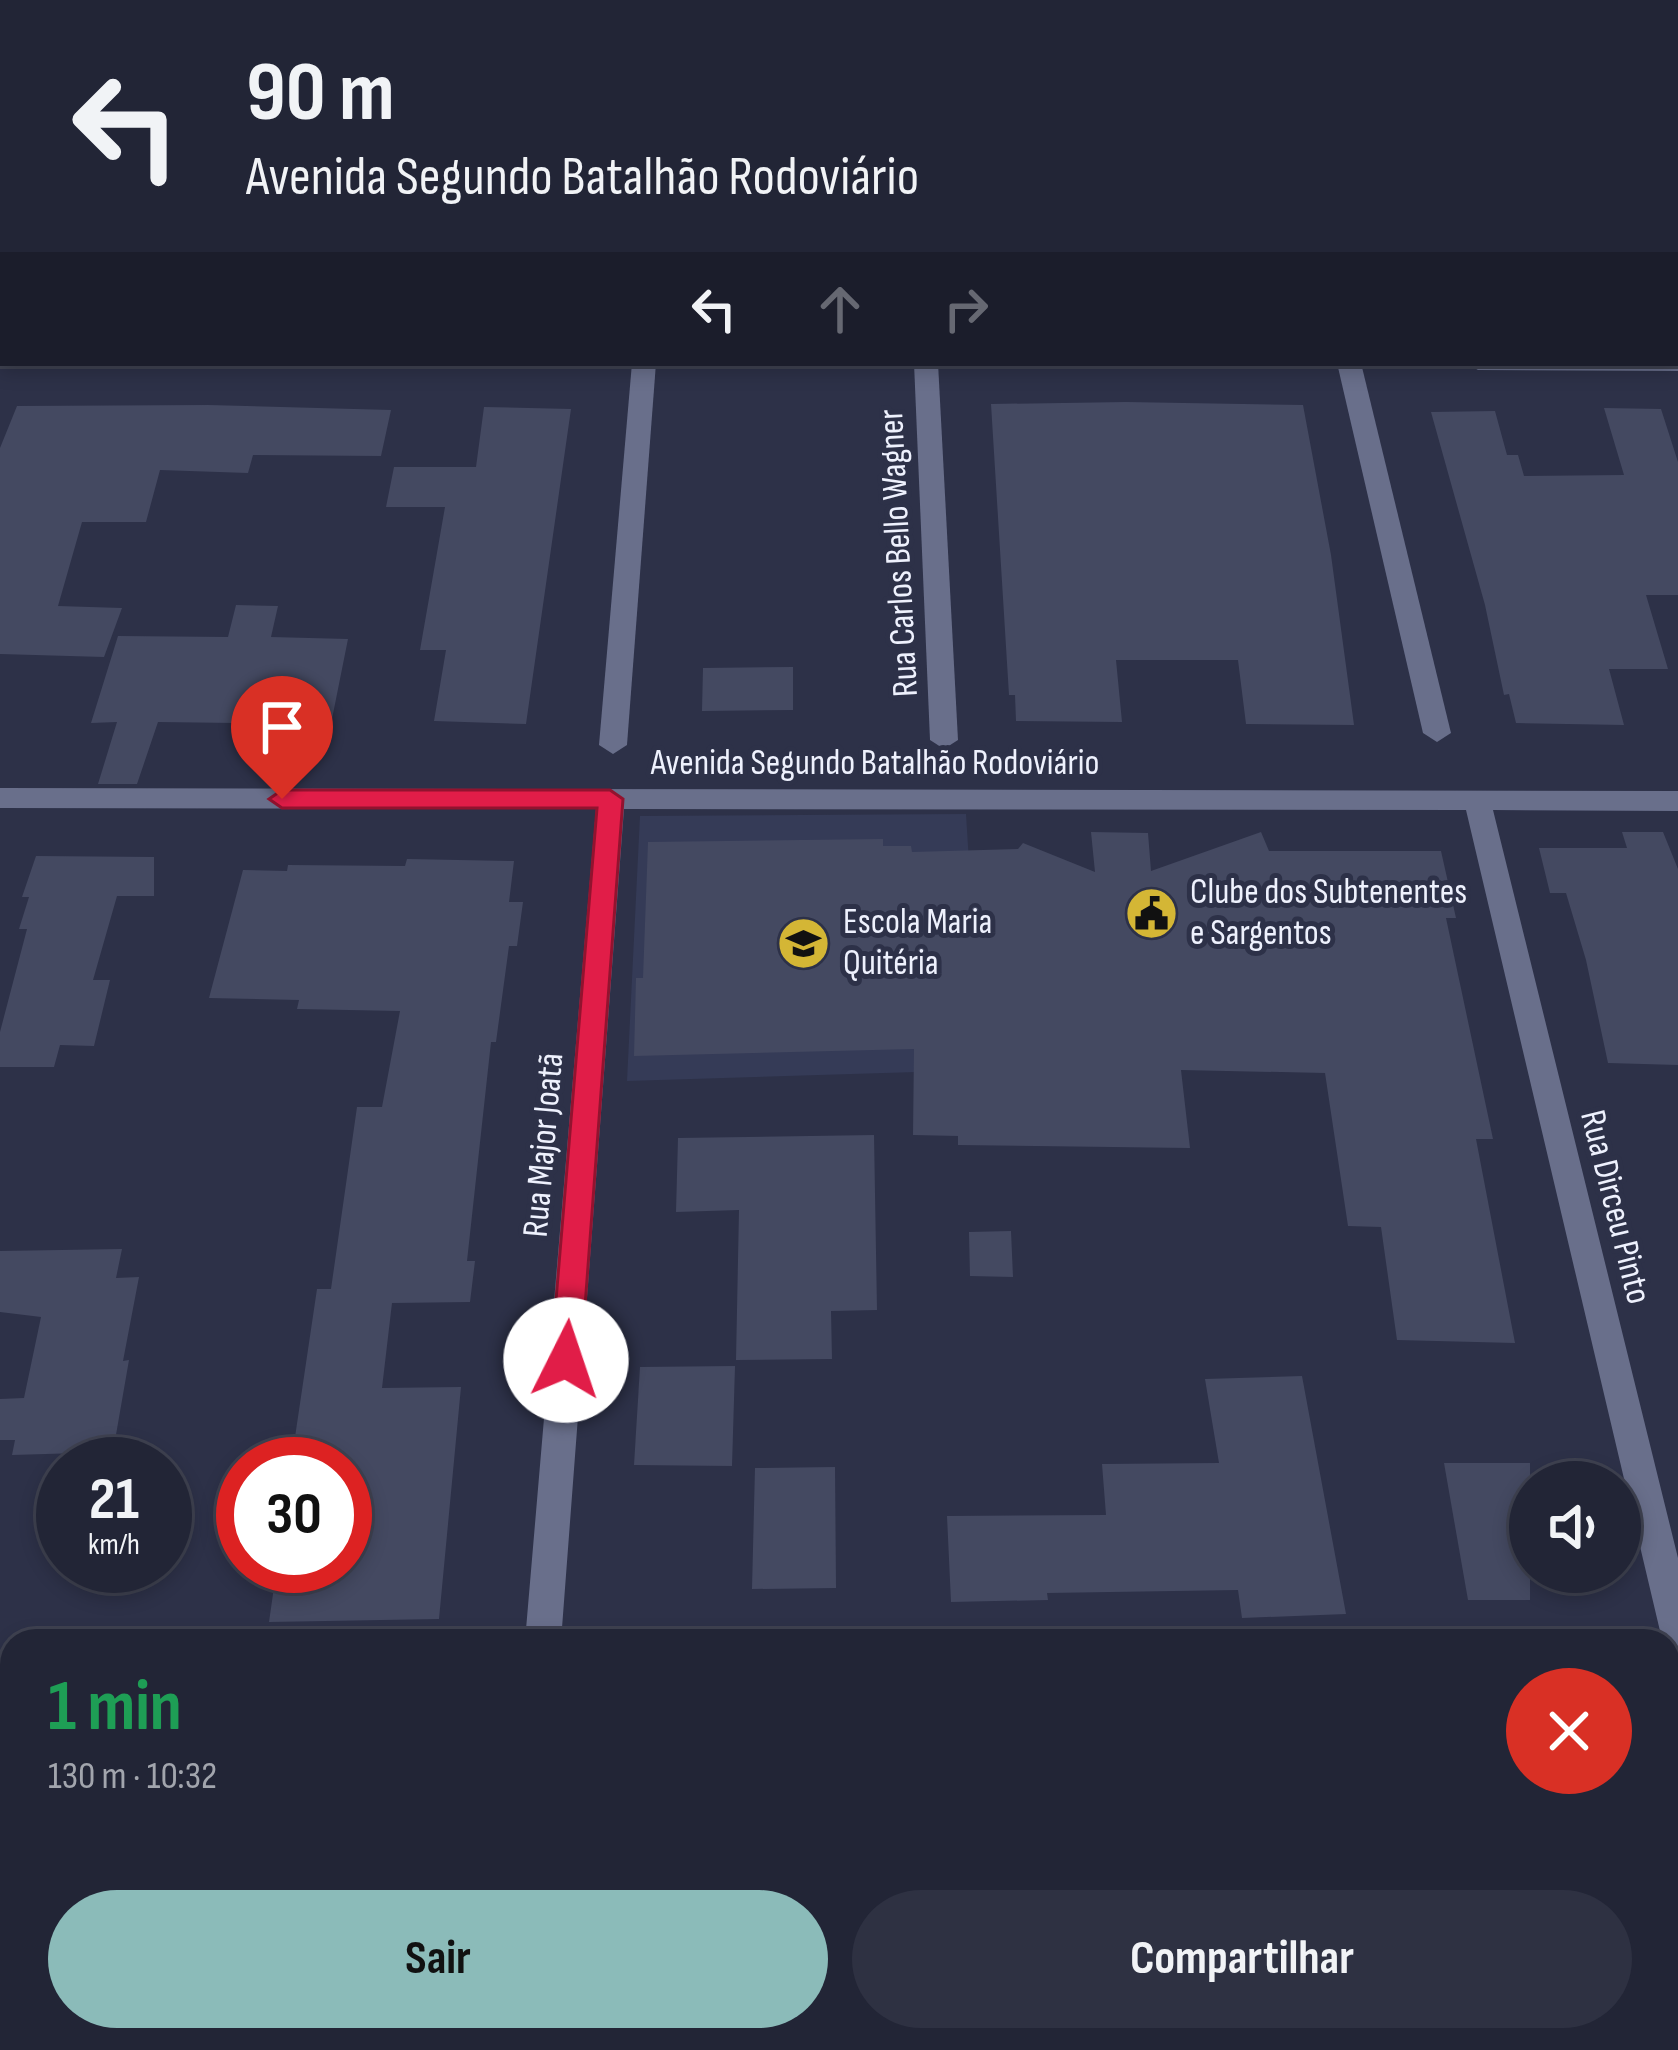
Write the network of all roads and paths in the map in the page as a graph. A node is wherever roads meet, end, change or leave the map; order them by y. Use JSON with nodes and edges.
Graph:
{"nodes":[{"id":1,"x":644,"y":366,"type":"edge"},
{"id":2,"x":926,"y":366,"type":"edge"},
{"id":3,"x":1350,"y":366,"type":"edge"},
{"id":4,"x":1437,"y":733,"type":"dead end"},
{"id":5,"x":944,"y":740,"type":"dead end"},
{"id":6,"x":614,"y":745,"type":"dead end"},
{"id":7,"x":0,"y":798,"type":"edge"},
{"id":8,"x":610,"y":799,"type":"junction"},
{"id":9,"x":1477,"y":800,"type":"junction"},
{"id":10,"x":1678,"y":800,"type":"edge"},
{"id":11,"x":544,"y":1629,"type":"edge"},
{"id":12,"x":1678,"y":1629,"type":"edge"}],
"edges":[{"from":1,"to":6,"type":"street"},
{"from":2,"to":5,"type":"street","name":"Rua Carlos Bello Wagner"},
{"from":3,"to":4,"type":"street"},
{"from":7,"to":8,"type":"street","name":"Avenida Segundo Batalhão Rodoviário"},
{"from":8,"to":9,"type":"street","name":"Avenida Segundo Batalhão Rodoviário"},
{"from":8,"to":11,"type":"street","name":"Rua Major Joatã"},
{"from":9,"to":10,"type":"street","name":"Avenida Segundo Batalhão Rodoviário"},
{"from":9,"to":12,"type":"street","name":"Rua Dirceu Pinto"}]}
